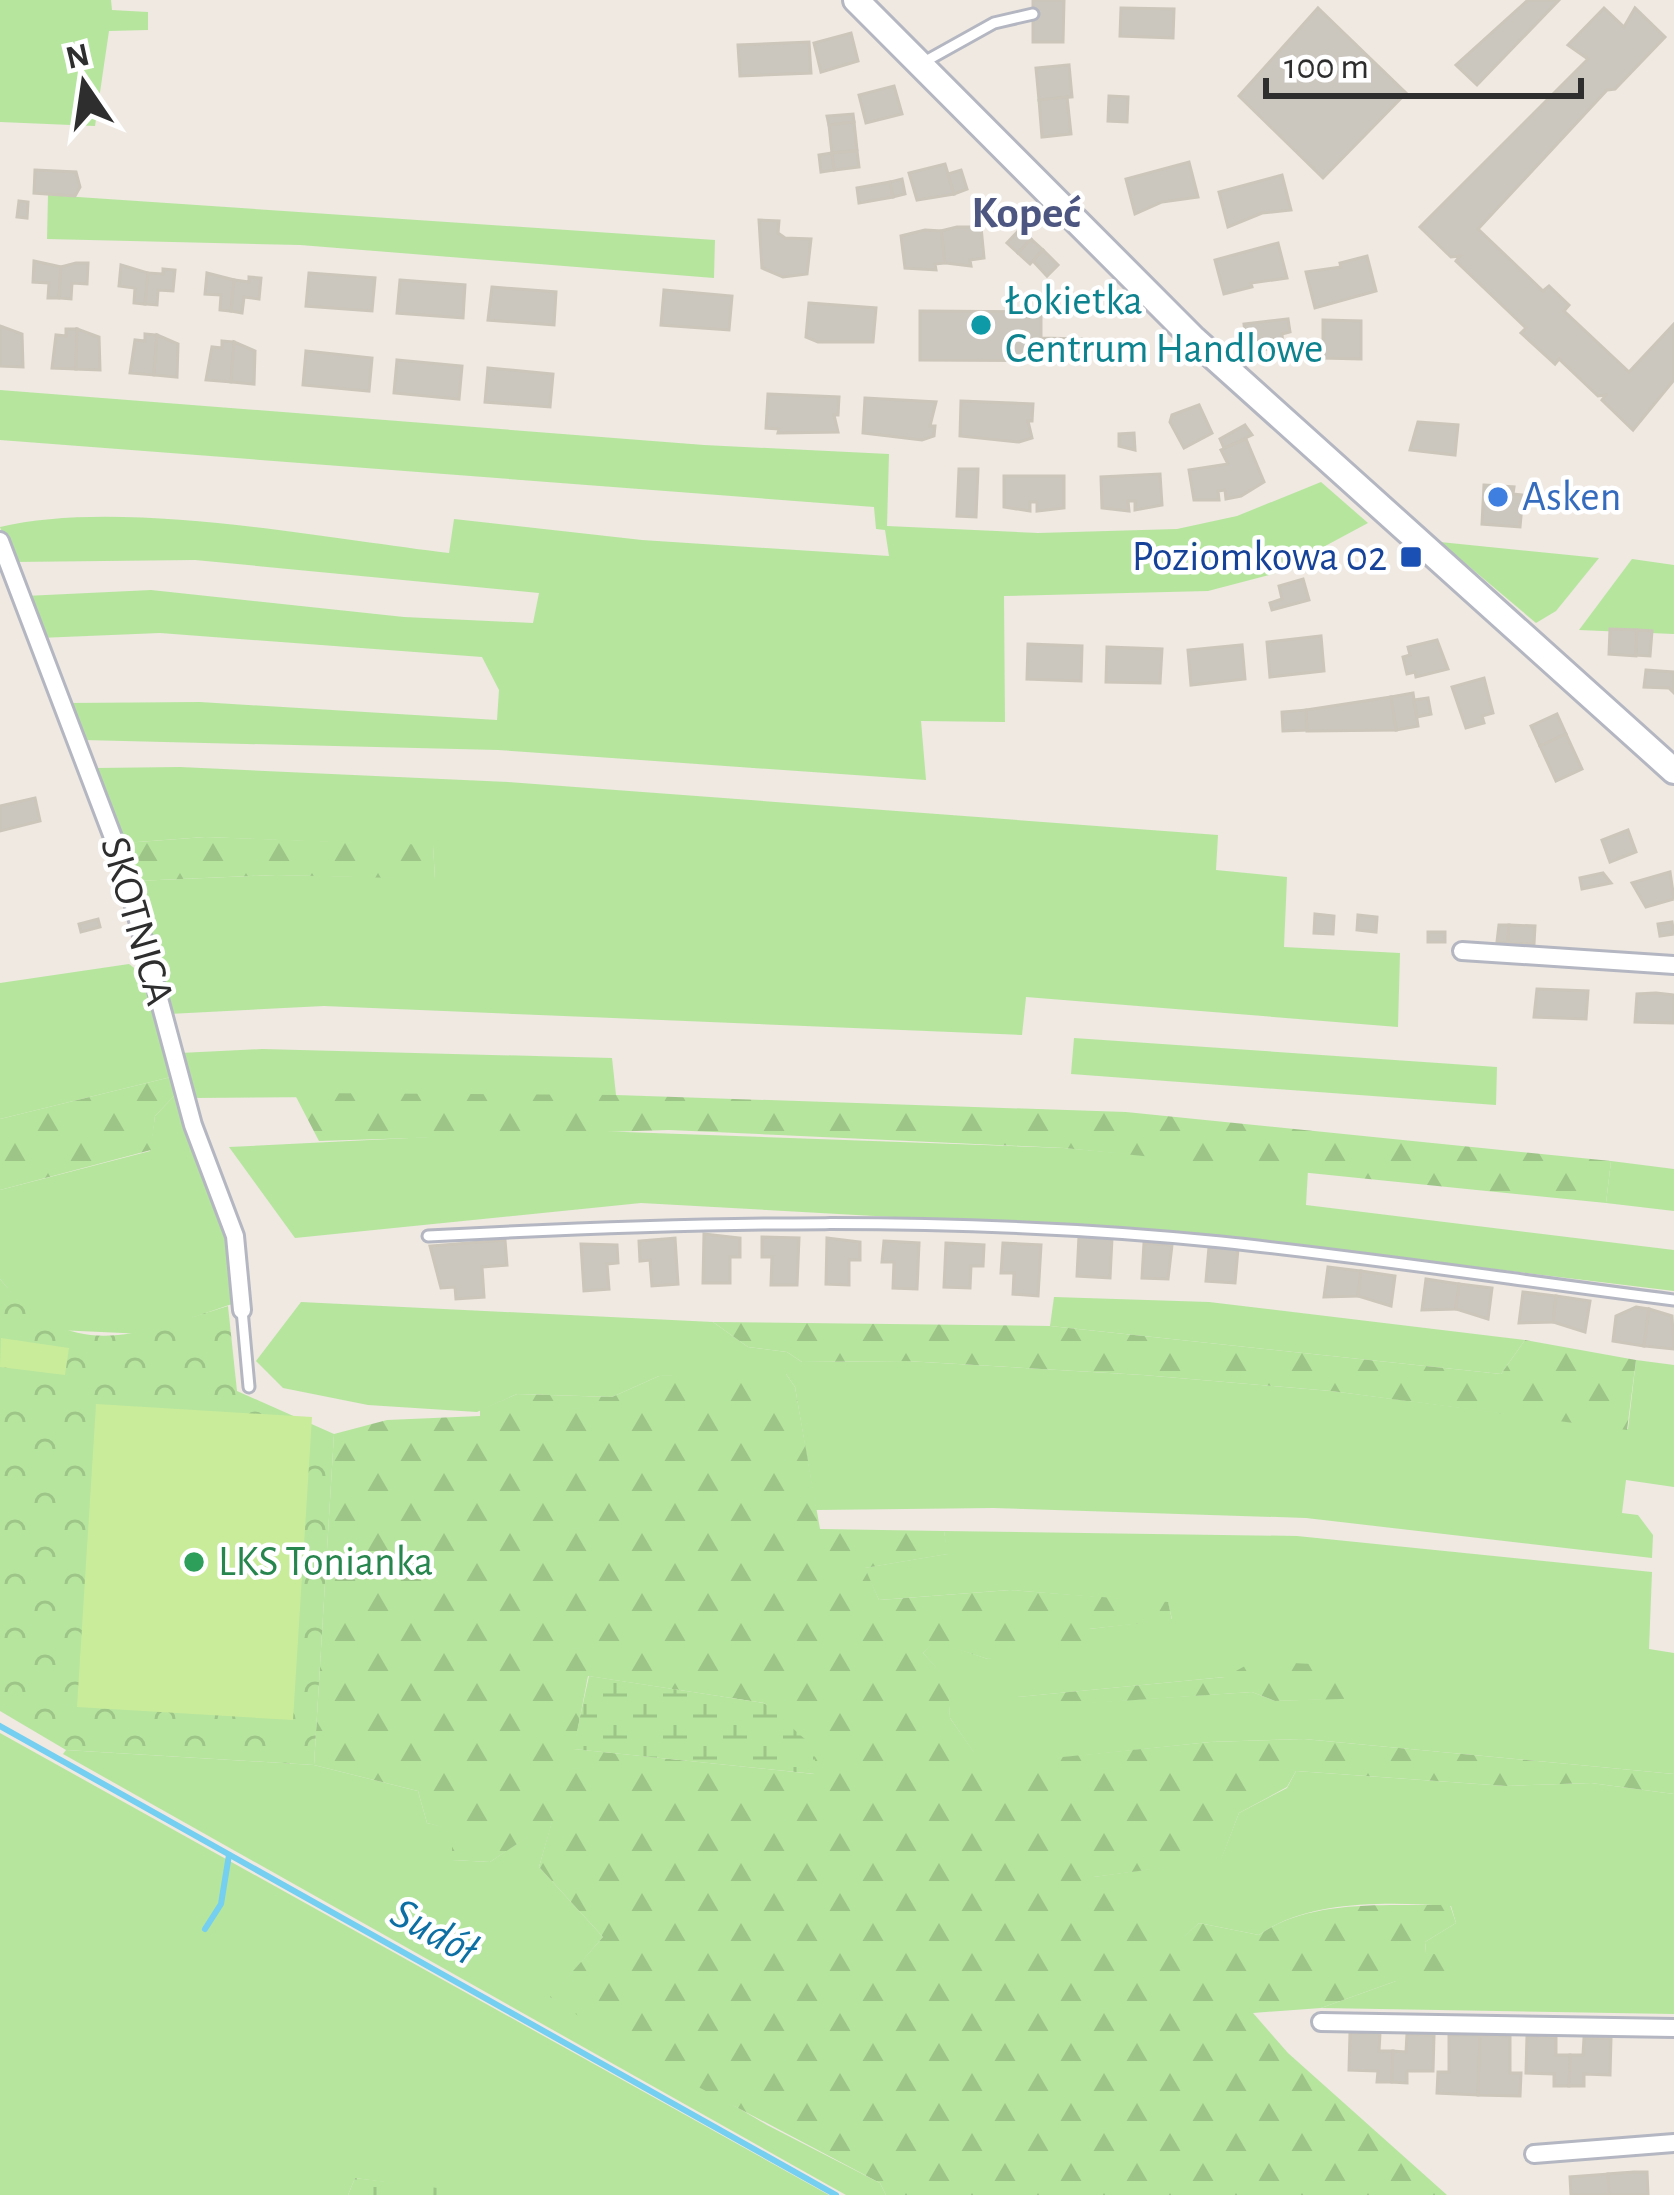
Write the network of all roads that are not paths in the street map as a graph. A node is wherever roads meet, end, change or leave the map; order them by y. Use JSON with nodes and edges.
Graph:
{"nodes":[{"id":1,"x":856,"y":0,"type":"edge"},
{"id":2,"x":1033,"y":14,"type":"dead end"},
{"id":3,"x":919,"y":64,"type":"junction"},
{"id":4,"x":0,"y":541,"type":"edge"},
{"id":5,"x":1674,"y":771,"type":"edge"},
{"id":6,"x":1462,"y":952,"type":"dead end"},
{"id":7,"x":1674,"y":965,"type":"edge"},
{"id":8,"x":428,"y":1236,"type":"dead end"},
{"id":9,"x":1674,"y":1300,"type":"edge"},
{"id":10,"x":242,"y":1310,"type":"joint"},
{"id":11,"x":249,"y":1387,"type":"dead end"},
{"id":12,"x":1322,"y":2022,"type":"dead end"},
{"id":13,"x":1674,"y":2027,"type":"edge"},
{"id":14,"x":1674,"y":2143,"type":"edge"},
{"id":15,"x":1534,"y":2154,"type":"dead end"}],
"edges":[{"from":1,"to":3,"type":"street"},
{"from":2,"to":3,"type":"lane"},
{"from":3,"to":5,"type":"street"},
{"from":4,"to":10,"type":"street","name":"SKOTNICA"},
{"from":6,"to":7,"type":"street"},
{"from":8,"to":9,"type":"lane"},
{"from":10,"to":11,"type":"lane"},
{"from":12,"to":13,"type":"street"},
{"from":14,"to":15,"type":"street"}]}
